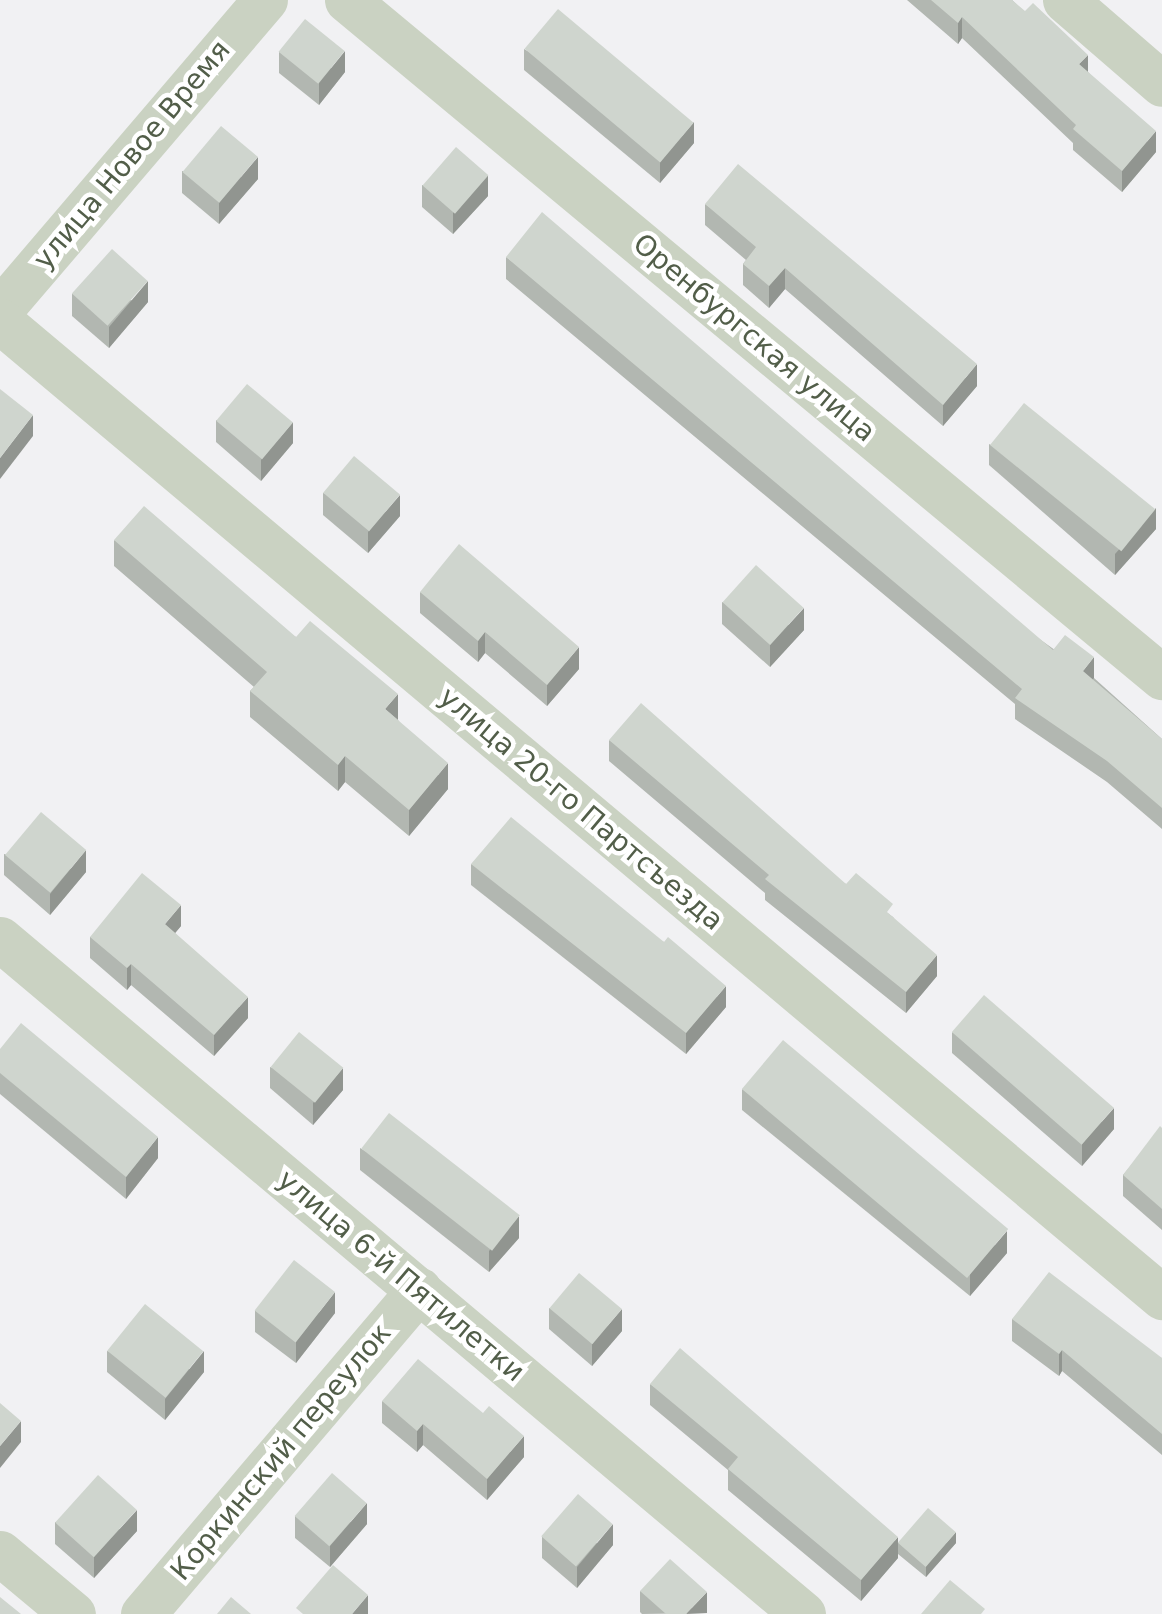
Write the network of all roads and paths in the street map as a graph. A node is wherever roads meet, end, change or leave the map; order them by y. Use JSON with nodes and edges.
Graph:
{"nodes":[{"id":1,"x":264,"y":0,"type":"edge"},
{"id":2,"x":347,"y":0,"type":"edge"},
{"id":3,"x":1064,"y":0,"type":"edge"},
{"id":4,"x":1162,"y":84,"type":"edge"},
{"id":5,"x":0,"y":310,"type":"edge"},
{"id":6,"x":0,"y":321,"type":"edge"},
{"id":7,"x":1162,"y":676,"type":"edge"},
{"id":8,"x":0,"y":938,"type":"edge"},
{"id":9,"x":418,"y":1290,"type":"junction"},
{"id":10,"x":1162,"y":1297,"type":"edge"},
{"id":11,"x":0,"y":1553,"type":"edge"},
{"id":12,"x":73,"y":1614,"type":"edge"},
{"id":13,"x":144,"y":1614,"type":"edge"},
{"id":14,"x":803,"y":1614,"type":"edge"}],
"edges":[{"from":1,"to":5,"type":"street","name":"улица Новое Время"},
{"from":2,"to":7,"type":"street","name":"Оренбургская улица"},
{"from":3,"to":4,"type":"street"},
{"from":6,"to":10,"type":"street","name":"улица 20-го Партсъезда"},
{"from":8,"to":9,"type":"street","name":"улица 6-й Пятилетки"},
{"from":9,"to":13,"type":"street","name":"Коркинский переулок"},
{"from":9,"to":14,"type":"street","name":"улица 6-й Пятилетки"},
{"from":11,"to":12,"type":"street"}]}
